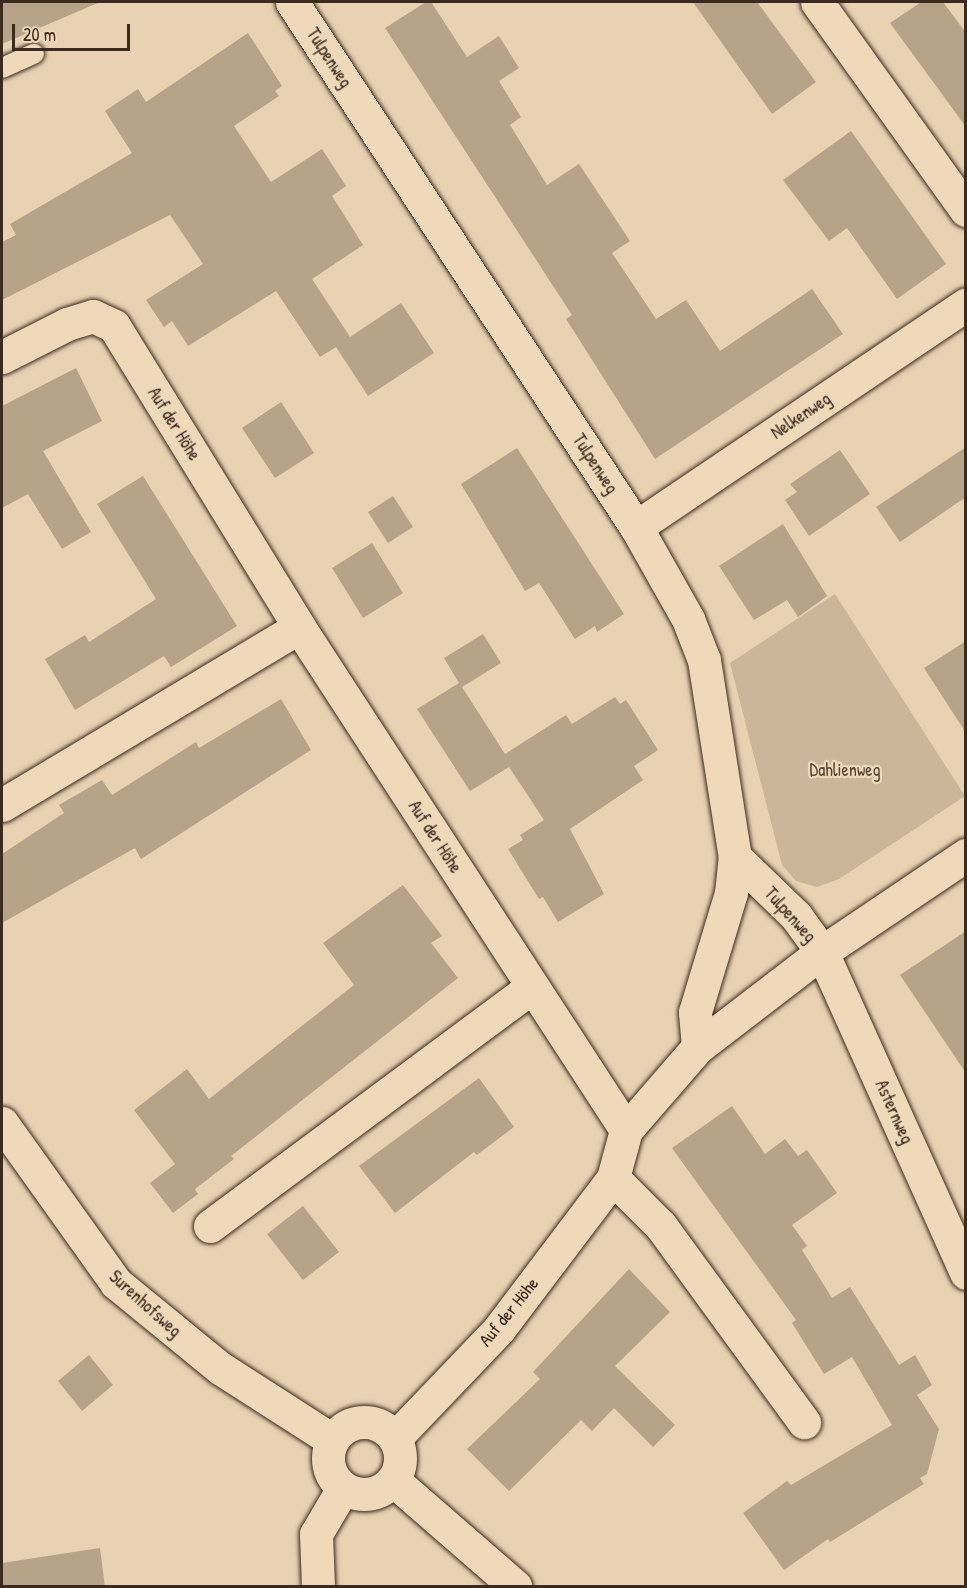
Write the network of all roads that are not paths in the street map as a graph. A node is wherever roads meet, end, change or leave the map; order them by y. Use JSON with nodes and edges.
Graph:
{"nodes":[{"id":1,"x":292,"y":2,"type":"edge"},
{"id":2,"x":817,"y":2,"type":"edge"},
{"id":3,"x":34,"y":54,"type":"dead end"},
{"id":4,"x":2,"y":68,"type":"edge"},
{"id":5,"x":966,"y":210,"type":"edge"},
{"id":6,"x":966,"y":304,"type":"edge"},
{"id":7,"x":2,"y":357,"type":"edge"},
{"id":8,"x":636,"y":527,"type":"junction"},
{"id":9,"x":299,"y":627,"type":"junction"},
{"id":10,"x":2,"y":805,"type":"edge"},
{"id":11,"x":966,"y":855,"type":"edge"},
{"id":12,"x":735,"y":857,"type":"junction"},
{"id":13,"x":822,"y":952,"type":"junction"},
{"id":14,"x":532,"y":987,"type":"junction"},
{"id":15,"x":698,"y":1047,"type":"junction"},
{"id":16,"x":626,"y":1130,"type":"junction"},
{"id":17,"x":5,"y":1138,"type":"edge"},
{"id":18,"x":613,"y":1178,"type":"junction"},
{"id":19,"x":210,"y":1226,"type":"dead end"},
{"id":20,"x":966,"y":1273,"type":"edge"},
{"id":21,"x":804,"y":1422,"type":"dead end"},
{"id":22,"x":395,"y":1438,"type":"junction"},
{"id":23,"x":332,"y":1440,"type":"junction"},
{"id":24,"x":393,"y":1480,"type":"junction"},
{"id":25,"x":343,"y":1488,"type":"junction"},
{"id":26,"x":318,"y":1587,"type":"edge"},
{"id":27,"x":515,"y":1587,"type":"edge"}],
"edges":[{"from":1,"to":8,"type":"street","name":"Tulpenweg"},
{"from":2,"to":5,"type":"street"},
{"from":3,"to":4,"type":"lane"},
{"from":6,"to":8,"type":"street","name":"Nelkenweg"},
{"from":7,"to":9,"type":"street","name":"Auf der Höhe"},
{"from":8,"to":12,"type":"street","name":"Tulpenweg"},
{"from":9,"to":10,"type":"street"},
{"from":9,"to":14,"type":"street","name":"Auf der Höhe"},
{"from":11,"to":13,"type":"street"},
{"from":12,"to":13,"type":"street","name":"Tulpenweg"},
{"from":12,"to":15,"type":"street"},
{"from":13,"to":15,"type":"street","name":"Auf der Höhe"},
{"from":13,"to":20,"type":"street","name":"Asternweg"},
{"from":14,"to":16,"type":"street","name":"Auf der Höhe"},
{"from":14,"to":19,"type":"street"},
{"from":15,"to":16,"type":"street","name":"Auf der Höhe"},
{"from":16,"to":18,"type":"street","name":"Auf der Höhe"},
{"from":17,"to":23,"type":"street","name":"Surenhofsweg"},
{"from":18,"to":21,"type":"street"},
{"from":18,"to":22,"type":"street","name":"Auf der Höhe"},
{"from":22,"to":23,"type":"street"},
{"from":22,"to":24,"type":"street"},
{"from":23,"to":25,"type":"street"},
{"from":24,"to":25,"type":"street"},
{"from":24,"to":27,"type":"street"},
{"from":25,"to":26,"type":"street"}]}
